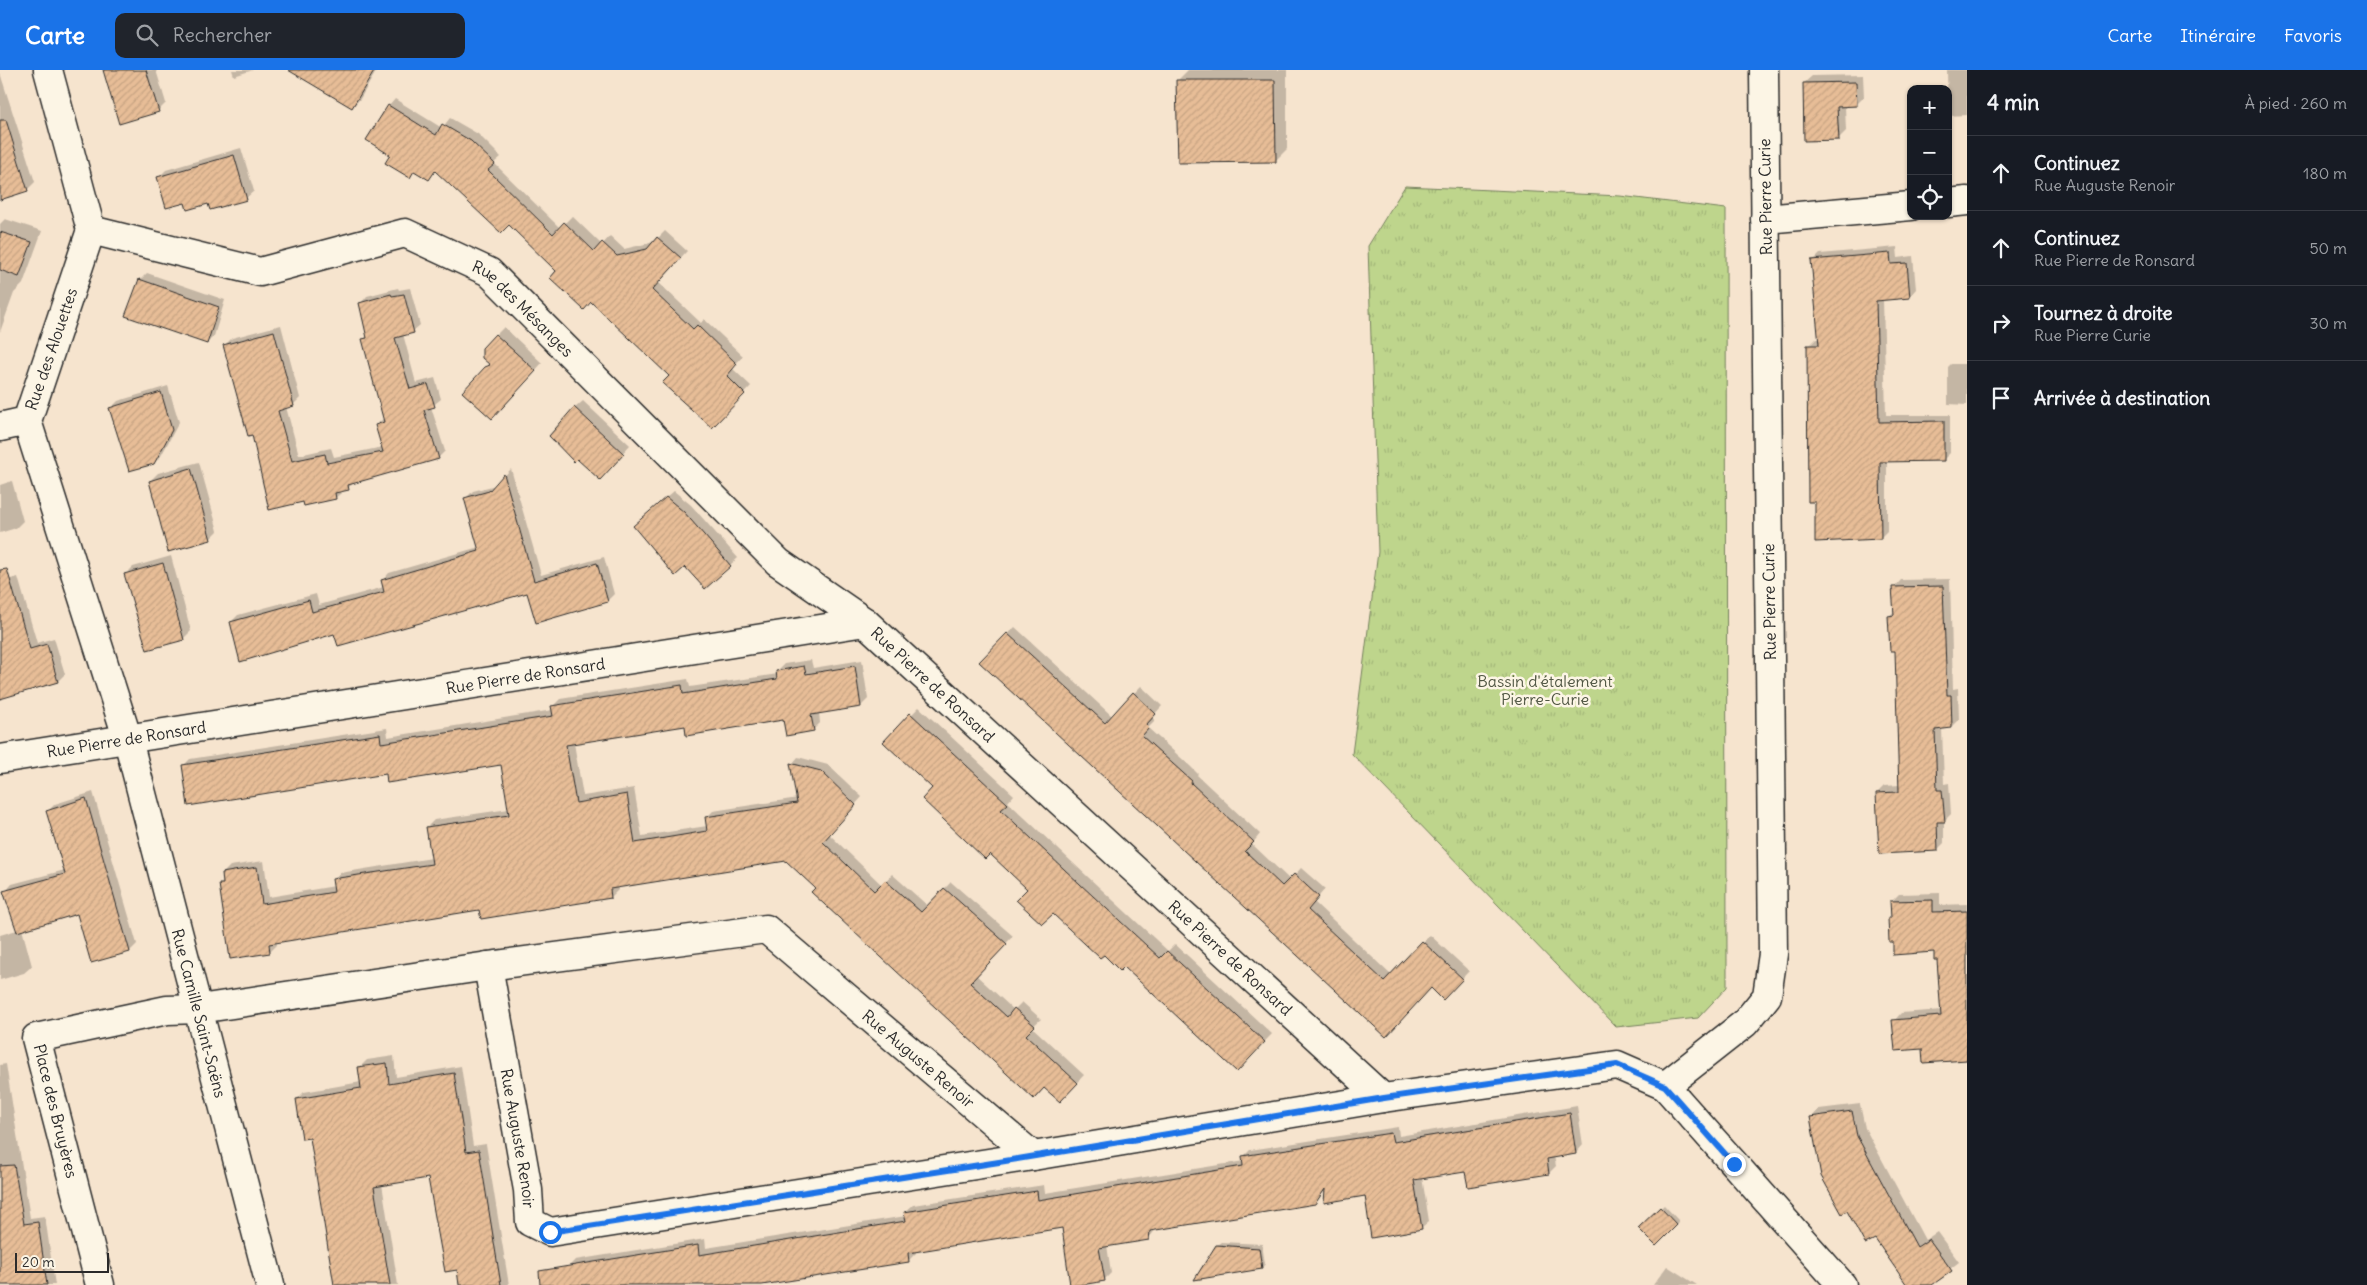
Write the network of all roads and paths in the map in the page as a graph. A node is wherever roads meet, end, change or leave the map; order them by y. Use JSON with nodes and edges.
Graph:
{"nodes":[{"id":1,"x":48,"y":70,"type":"edge"},
{"id":2,"x":1764,"y":70,"type":"edge"},
{"id":3,"x":1967,"y":201,"type":"edge"},
{"id":4,"x":1952,"y":203,"type":"edge"},
{"id":5,"x":1907,"y":206,"type":"edge"},
{"id":6,"x":1765,"y":219,"type":"junction"},
{"id":7,"x":91,"y":230,"type":"junction"},
{"id":8,"x":27,"y":421,"type":"junction"},
{"id":9,"x":0,"y":427,"type":"edge"},
{"id":10,"x":865,"y":622,"type":"junction"},
{"id":11,"x":128,"y":740,"type":"junction"},
{"id":12,"x":0,"y":759,"type":"edge"},
{"id":13,"x":488,"y":966,"type":"junction"},
{"id":14,"x":199,"y":1009,"type":"junction"},
{"id":15,"x":1665,"y":1086,"type":"junction"},
{"id":16,"x":1384,"y":1098,"type":"junction"},
{"id":17,"x":1034,"y":1156,"type":"junction"},
{"id":18,"x":100,"y":1285,"type":"edge"},
{"id":19,"x":270,"y":1285,"type":"edge"},
{"id":20,"x":1842,"y":1285,"type":"edge"}],
"edges":[{"from":1,"to":7,"type":"street"},
{"from":2,"to":6,"type":"street","name":"Rue Pierre Curie"},
{"from":3,"to":4,"type":"street"},
{"from":5,"to":6,"type":"street"},
{"from":6,"to":15,"type":"street","name":"Rue Pierre Curie"},
{"from":7,"to":8,"type":"street","name":"Rue des Alouettes"},
{"from":7,"to":10,"type":"street","name":"Rue des Mésanges"},
{"from":8,"to":9,"type":"street"},
{"from":8,"to":11,"type":"street","name":"Rue des Alouettes"},
{"from":10,"to":11,"type":"street","name":"Rue Pierre de Ronsard"},
{"from":10,"to":16,"type":"street","name":"Rue Pierre de Ronsard"},
{"from":11,"to":12,"type":"street","name":"Rue Pierre de Ronsard"},
{"from":11,"to":14,"type":"street","name":"Rue Camille Saint-Saëns"},
{"from":13,"to":14,"type":"street","name":"Rue Auguste Renoir"},
{"from":13,"to":17,"type":"street","name":"Rue Auguste Renoir"},
{"from":13,"to":17,"type":"street","name":"Rue Auguste Renoir"},
{"from":14,"to":18,"type":"street","name":"Place des Bruyères"},
{"from":14,"to":19,"type":"street","name":"Rue Camille Saint-Saëns"},
{"from":15,"to":16,"type":"street"},
{"from":15,"to":20,"type":"street"},
{"from":16,"to":17,"type":"street","name":"Rue Auguste Renoir"}]}
